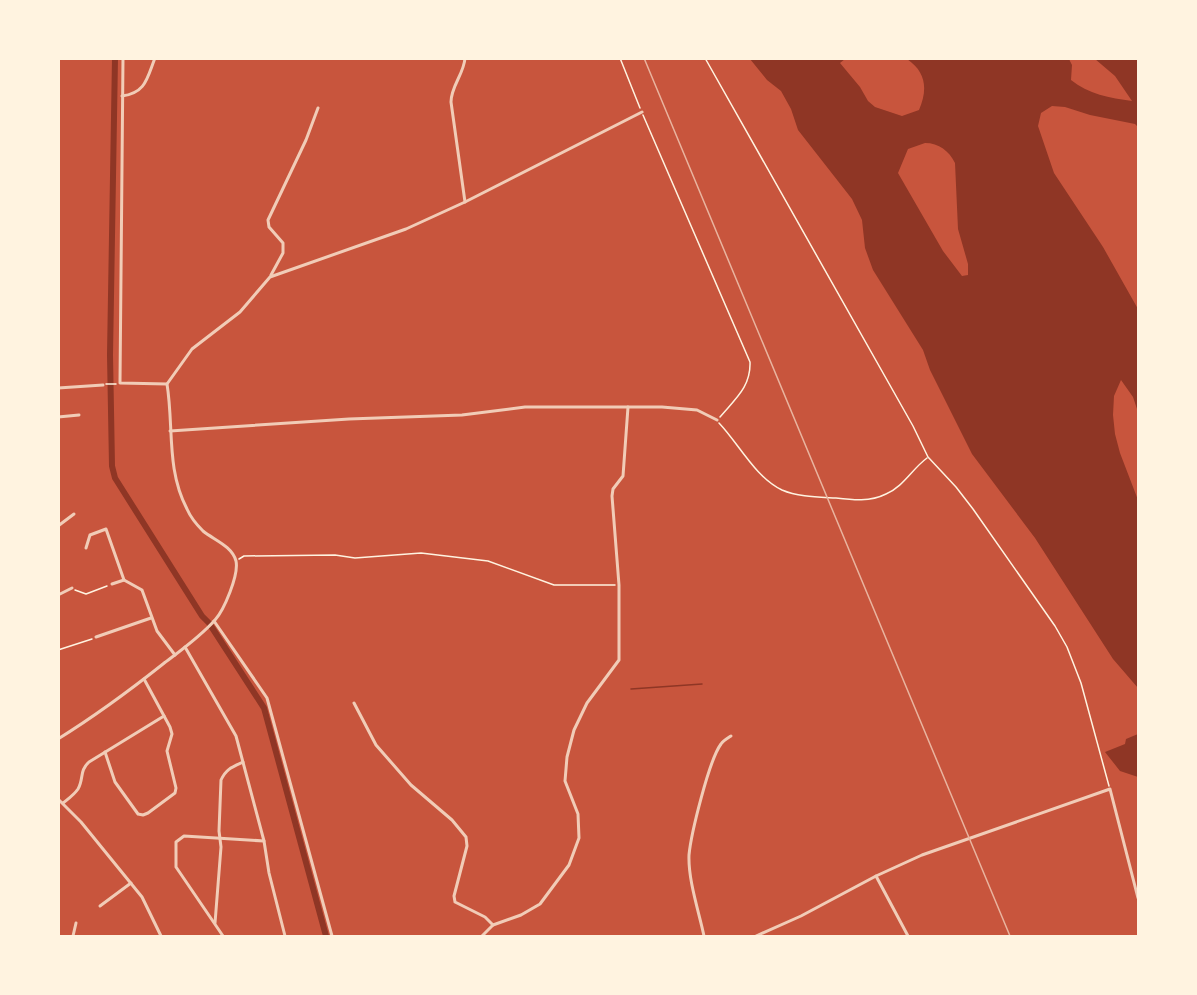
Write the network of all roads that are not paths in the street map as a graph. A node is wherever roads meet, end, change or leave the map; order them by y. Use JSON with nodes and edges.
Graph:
{"nodes":[{"id":1,"x":123,"y":58,"type":"edge"},
{"id":2,"x":155,"y":58,"type":"edge"},
{"id":3,"x":465,"y":58,"type":"edge"},
{"id":4,"x":122,"y":96,"type":"junction"},
{"id":5,"x":318,"y":108,"type":"dead end"},
{"id":6,"x":642,"y":112,"type":"road end"},
{"id":7,"x":465,"y":201,"type":"junction"},
{"id":8,"x":270,"y":277,"type":"junction"},
{"id":9,"x":167,"y":384,"type":"junction"},
{"id":10,"x":102,"y":385,"type":"dead end"},
{"id":11,"x":58,"y":388,"type":"edge"},
{"id":12,"x":628,"y":407,"type":"junction"},
{"id":13,"x":79,"y":415,"type":"dead end"},
{"id":14,"x":58,"y":417,"type":"edge"},
{"id":15,"x":717,"y":420,"type":"road end"},
{"id":16,"x":170,"y":431,"type":"junction"},
{"id":17,"x":74,"y":514,"type":"dead end"},
{"id":18,"x":58,"y":526,"type":"edge"},
{"id":19,"x":86,"y":548,"type":"dead end"},
{"id":20,"x":124,"y":580,"type":"junction"},
{"id":21,"x":112,"y":585,"type":"road end"},
{"id":22,"x":72,"y":588,"type":"road end"},
{"id":23,"x":58,"y":595,"type":"edge"},
{"id":24,"x":152,"y":618,"type":"junction"},
{"id":25,"x":213,"y":622,"type":"junction"},
{"id":26,"x":96,"y":637,"type":"road end"},
{"id":27,"x":185,"y":647,"type":"junction"},
{"id":28,"x":175,"y":655,"type":"junction"},
{"id":29,"x":144,"y":679,"type":"junction"},
{"id":30,"x":354,"y":703,"type":"dead end"},
{"id":31,"x":164,"y":716,"type":"junction"},
{"id":32,"x":731,"y":736,"type":"dead end"},
{"id":33,"x":58,"y":739,"type":"edge"},
{"id":34,"x":105,"y":752,"type":"junction"},
{"id":35,"x":243,"y":762,"type":"junction"},
{"id":36,"x":58,"y":800,"type":"edge"},
{"id":37,"x":63,"y":803,"type":"junction"},
{"id":38,"x":220,"y":839,"type":"junction"},
{"id":39,"x":264,"y":841,"type":"junction"},
{"id":40,"x":876,"y":876,"type":"junction"},
{"id":41,"x":131,"y":883,"type":"junction"},
{"id":42,"x":1138,"y":898,"type":"edge"},
{"id":43,"x":100,"y":906,"type":"dead end"},
{"id":44,"x":76,"y":923,"type":"dead end"},
{"id":45,"x":215,"y":925,"type":"junction"},
{"id":46,"x":493,"y":925,"type":"junction"},
{"id":47,"x":73,"y":936,"type":"edge"},
{"id":48,"x":161,"y":936,"type":"edge"},
{"id":49,"x":223,"y":936,"type":"edge"},
{"id":50,"x":285,"y":936,"type":"edge"},
{"id":51,"x":332,"y":936,"type":"edge"},
{"id":52,"x":482,"y":936,"type":"edge"},
{"id":53,"x":705,"y":936,"type":"edge"},
{"id":54,"x":756,"y":936,"type":"edge"},
{"id":55,"x":908,"y":936,"type":"edge"}],
"edges":[{"from":1,"to":4,"type":"street"},
{"from":2,"to":4,"type":"street"},
{"from":3,"to":7,"type":"street"},
{"from":4,"to":9,"type":"street"},
{"from":5,"to":8,"type":"street"},
{"from":6,"to":7,"type":"street"},
{"from":7,"to":8,"type":"street"},
{"from":8,"to":9,"type":"street"},
{"from":9,"to":16,"type":"street"},
{"from":10,"to":11,"type":"street"},
{"from":12,"to":15,"type":"street"},
{"from":12,"to":16,"type":"street"},
{"from":12,"to":46,"type":"street"},
{"from":13,"to":14,"type":"street"},
{"from":16,"to":25,"type":"street"},
{"from":17,"to":18,"type":"street"},
{"from":19,"to":20,"type":"street"},
{"from":20,"to":21,"type":"street"},
{"from":20,"to":24,"type":"street"},
{"from":22,"to":23,"type":"street"},
{"from":24,"to":26,"type":"street"},
{"from":24,"to":28,"type":"street"},
{"from":25,"to":27,"type":"street"},
{"from":25,"to":51,"type":"street"},
{"from":27,"to":28,"type":"street"},
{"from":27,"to":35,"type":"street"},
{"from":28,"to":29,"type":"street"},
{"from":29,"to":31,"type":"street"},
{"from":29,"to":33,"type":"street"},
{"from":30,"to":46,"type":"street"},
{"from":31,"to":34,"type":"street"},
{"from":31,"to":34,"type":"street"},
{"from":32,"to":53,"type":"street"},
{"from":34,"to":37,"type":"street"},
{"from":35,"to":38,"type":"street"},
{"from":35,"to":39,"type":"street"},
{"from":36,"to":37,"type":"street"},
{"from":37,"to":41,"type":"street"},
{"from":38,"to":39,"type":"street"},
{"from":38,"to":45,"type":"street"},
{"from":38,"to":45,"type":"street"},
{"from":39,"to":50,"type":"street"},
{"from":40,"to":42,"type":"street"},
{"from":40,"to":54,"type":"street"},
{"from":40,"to":55,"type":"street"},
{"from":41,"to":43,"type":"street"},
{"from":41,"to":48,"type":"street"},
{"from":44,"to":47,"type":"street"},
{"from":45,"to":49,"type":"street"},
{"from":46,"to":52,"type":"street"}]}
